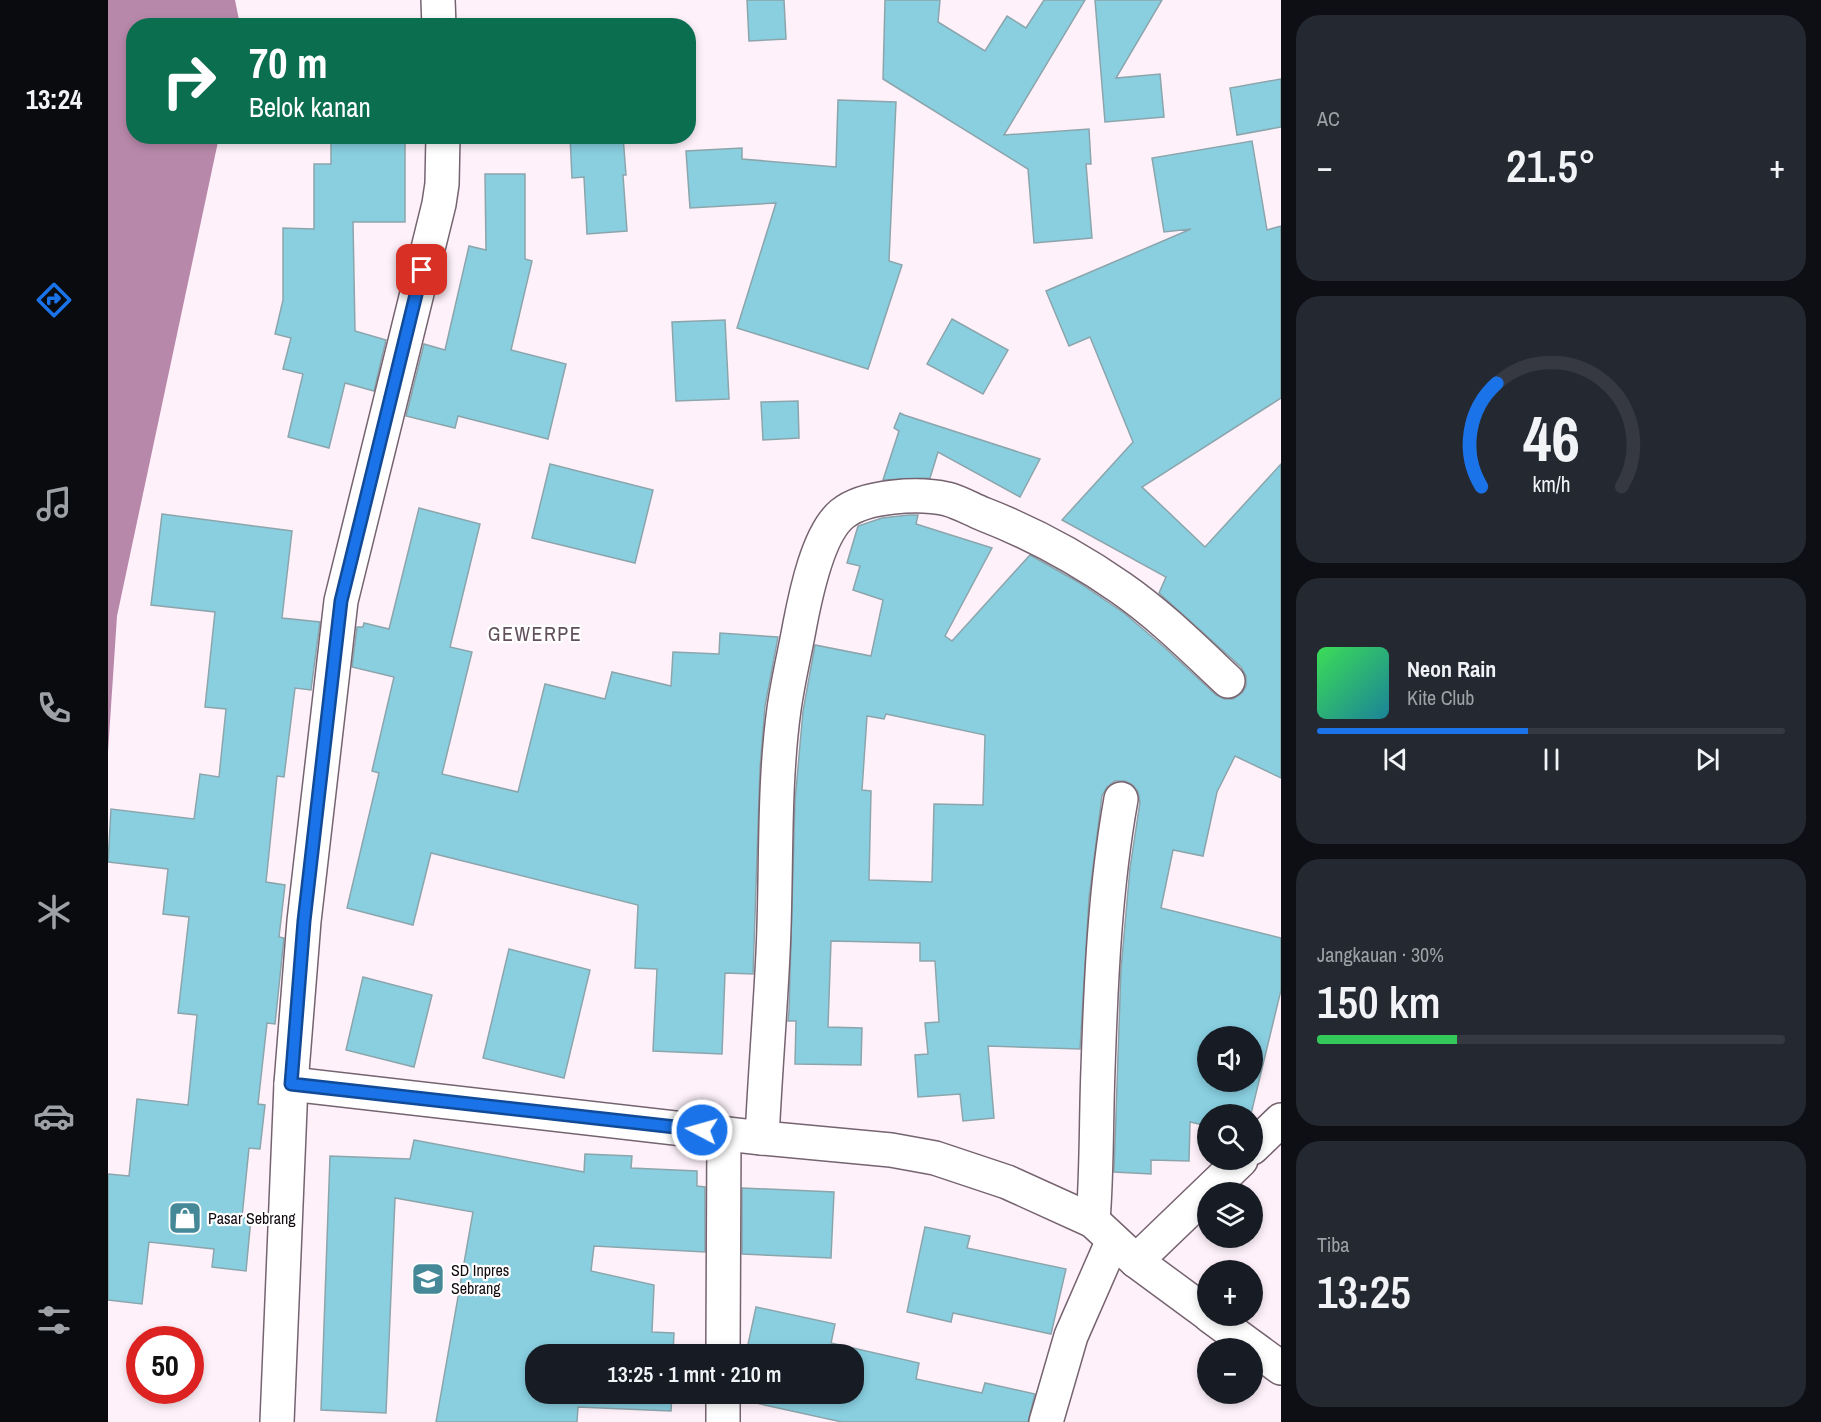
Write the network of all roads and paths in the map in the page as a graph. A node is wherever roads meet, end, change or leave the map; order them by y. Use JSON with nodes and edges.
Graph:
{"nodes":[{"id":1,"x":438,"y":0,"type":"edge"},
{"id":2,"x":439,"y":18,"type":"edge"},
{"id":3,"x":443,"y":144,"type":"edge"},
{"id":4,"x":1228,"y":681,"type":"dead end"},
{"id":5,"x":1121,"y":799,"type":"dead end"},
{"id":6,"x":291,"y":1084,"type":"junction"},
{"id":7,"x":1281,"y":1120,"type":"edge"},
{"id":8,"x":724,"y":1133,"type":"junction"},
{"id":9,"x":1263,"y":1137,"type":"edge"},
{"id":10,"x":762,"y":1138,"type":"junction"},
{"id":11,"x":1225,"y":1170,"type":"edge"},
{"id":12,"x":1114,"y":1241,"type":"junction"},
{"id":13,"x":1197,"y":1306,"type":"edge"},
{"id":14,"x":1224,"y":1326,"type":"edge"},
{"id":15,"x":723,"y":1344,"type":"edge"},
{"id":16,"x":1281,"y":1368,"type":"edge"},
{"id":17,"x":723,"y":1404,"type":"edge"},
{"id":18,"x":277,"y":1422,"type":"edge"},
{"id":19,"x":723,"y":1422,"type":"edge"},
{"id":20,"x":1046,"y":1422,"type":"edge"}],
"edges":[{"from":1,"to":2,"type":"main road"},
{"from":3,"to":6,"type":"main road"},
{"from":4,"to":10,"type":"main road"},
{"from":5,"to":12,"type":"main road"},
{"from":6,"to":8,"type":"main road"},
{"from":6,"to":18,"type":"main road"},
{"from":7,"to":9,"type":"main road"},
{"from":8,"to":10,"type":"main road"},
{"from":8,"to":15,"type":"main road"},
{"from":10,"to":12,"type":"main road"},
{"from":11,"to":12,"type":"main road"},
{"from":12,"to":13,"type":"main road"},
{"from":12,"to":20,"type":"main road"},
{"from":14,"to":16,"type":"main road"},
{"from":17,"to":19,"type":"main road"}]}
